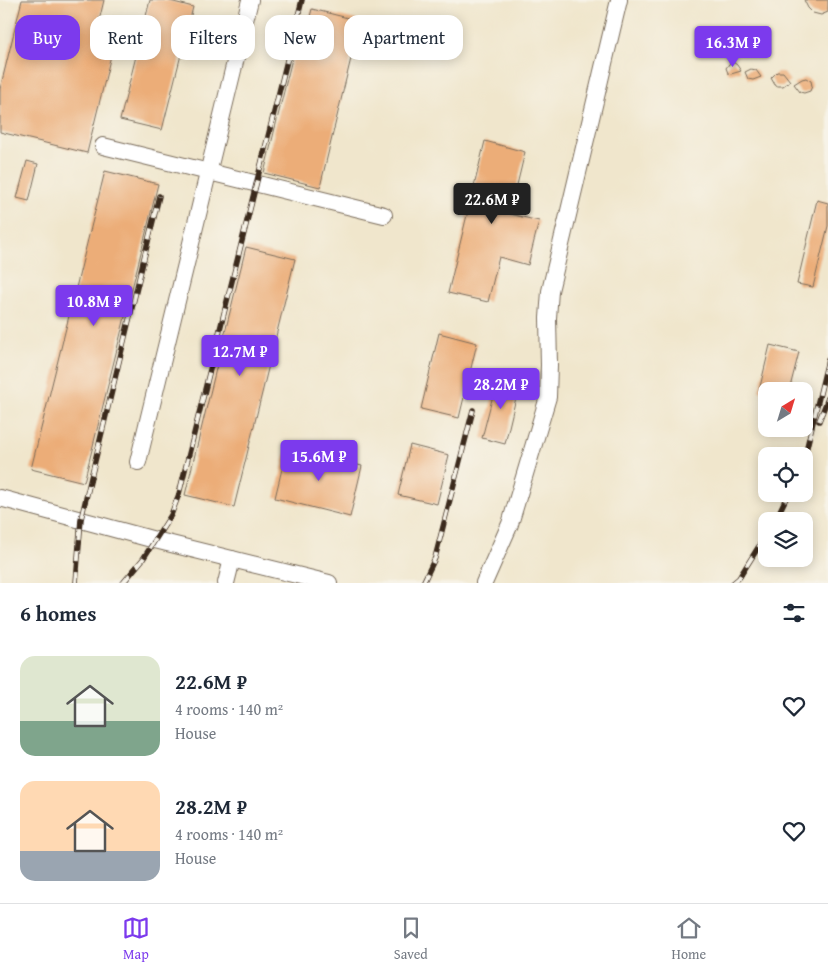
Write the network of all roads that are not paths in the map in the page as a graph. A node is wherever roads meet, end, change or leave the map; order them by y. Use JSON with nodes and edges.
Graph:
{"nodes":[{"id":1,"x":250,"y":0,"type":"edge"},
{"id":2,"x":619,"y":0,"type":"edge"},
{"id":3,"x":103,"y":146,"type":"dead end"},
{"id":4,"x":209,"y":172,"type":"junction"},
{"id":5,"x":384,"y":215,"type":"dead end"},
{"id":6,"x":138,"y":462,"type":"dead end"},
{"id":7,"x":0,"y":498,"type":"edge"},
{"id":8,"x":232,"y":559,"type":"junction"},
{"id":9,"x":226,"y":583,"type":"edge"},
{"id":10,"x":330,"y":583,"type":"edge"},
{"id":11,"x":484,"y":583,"type":"edge"}],
"edges":[{"from":1,"to":4,"type":"lane"},
{"from":2,"to":11,"type":"lane"},
{"from":3,"to":4,"type":"lane"},
{"from":4,"to":5,"type":"lane"},
{"from":4,"to":6,"type":"lane"},
{"from":7,"to":8,"type":"lane"},
{"from":8,"to":9,"type":"lane"},
{"from":8,"to":10,"type":"lane"}]}
